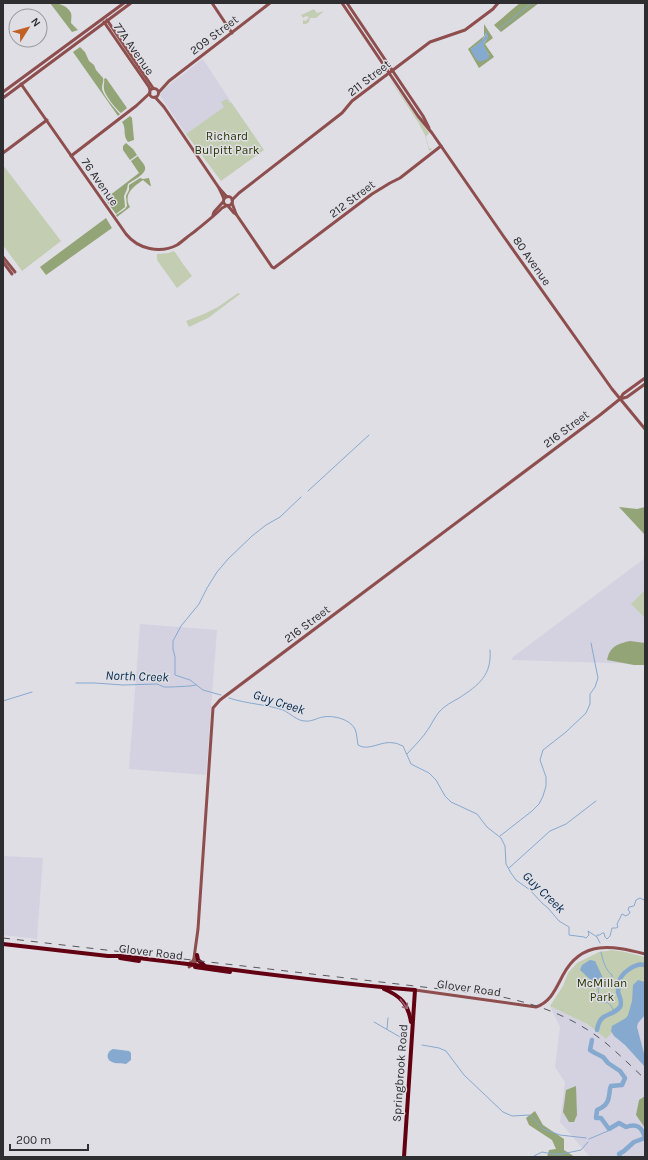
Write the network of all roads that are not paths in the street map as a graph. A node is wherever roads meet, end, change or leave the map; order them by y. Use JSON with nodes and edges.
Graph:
{"nodes":[{"id":1,"x":124,"y":3,"type":"edge"},
{"id":2,"x":131,"y":3,"type":"edge"},
{"id":3,"x":212,"y":3,"type":"edge"},
{"id":4,"x":270,"y":3,"type":"edge"},
{"id":5,"x":342,"y":3,"type":"edge"},
{"id":6,"x":347,"y":3,"type":"edge"},
{"id":7,"x":498,"y":3,"type":"edge"},
{"id":8,"x":104,"y":18,"type":"junction"},
{"id":9,"x":106,"y":22,"type":"junction"},
{"id":10,"x":232,"y":32,"type":"junction"},
{"id":11,"x":393,"y":71,"type":"junction"},
{"id":12,"x":389,"y":73,"type":"junction"},
{"id":13,"x":169,"y":81,"type":"junction"},
{"id":14,"x":21,"y":84,"type":"junction"},
{"id":15,"x":152,"y":90,"type":"junction"},
{"id":16,"x":3,"y":92,"type":"edge"},
{"id":17,"x":156,"y":95,"type":"junction"},
{"id":18,"x":3,"y":98,"type":"edge"},
{"id":19,"x":140,"y":104,"type":"junction"},
{"id":20,"x":47,"y":120,"type":"junction"},
{"id":21,"x":432,"y":133,"type":"junction"},
{"id":22,"x":441,"y":146,"type":"junction"},
{"id":23,"x":3,"y":153,"type":"edge"},
{"id":24,"x":71,"y":156,"type":"junction"},
{"id":25,"x":219,"y":188,"type":"junction"},
{"id":26,"x":230,"y":199,"type":"junction"},
{"id":27,"x":224,"y":201,"type":"junction"},
{"id":28,"x":227,"y":206,"type":"junction"},
{"id":29,"x":236,"y":214,"type":"junction"},
{"id":30,"x":213,"y":215,"type":"junction"},
{"id":31,"x":3,"y":257,"type":"edge"},
{"id":32,"x":3,"y":262,"type":"edge"},
{"id":33,"x":645,"y":378,"type":"edge"},
{"id":34,"x":645,"y":384,"type":"edge"},
{"id":35,"x":620,"y":399,"type":"junction"},
{"id":36,"x":645,"y":429,"type":"edge"},
{"id":37,"x":198,"y":929,"type":"junction"},
{"id":38,"x":3,"y":944,"type":"edge"},
{"id":39,"x":645,"y":954,"type":"edge"},
{"id":40,"x":197,"y":955,"type":"junction"},
{"id":41,"x":190,"y":965,"type":"junction"},
{"id":42,"x":216,"y":967,"type":"junction"},
{"id":43,"x":263,"y":974,"type":"junction"},
{"id":44,"x":378,"y":987,"type":"junction"},
{"id":45,"x":415,"y":990,"type":"junction"},
{"id":46,"x":412,"y":1034,"type":"junction"},
{"id":47,"x":404,"y":1157,"type":"edge"}],
"edges":[{"from":1,"to":8,"type":"main road"},
{"from":2,"to":9,"type":"main road"},
{"from":3,"to":10,"type":"main road"},
{"from":4,"to":10,"type":"main road","name":"209 Street"},
{"from":5,"to":12,"type":"main road","name":"80 Avenue"},
{"from":6,"to":11,"type":"main road","name":"80 Avenue"},
{"from":7,"to":11,"type":"main road","name":"211 Street"},
{"from":8,"to":9,"type":"main road","name":"77A Avenue"},
{"from":8,"to":16,"type":"main road"},
{"from":9,"to":14,"type":"main road"},
{"from":9,"to":15,"type":"main road","name":"77A Avenue"},
{"from":10,"to":13,"type":"main road","name":"209 Street"},
{"from":11,"to":12,"type":"main road","name":"211 Street"},
{"from":11,"to":21,"type":"main road","name":"80 Avenue"},
{"from":12,"to":21,"type":"main road","name":"80 Avenue"},
{"from":12,"to":26,"type":"main road","name":"211 Street"},
{"from":13,"to":15,"type":"main road","name":"209 Street"},
{"from":13,"to":17,"type":"main road","name":"209 Street"},
{"from":14,"to":18,"type":"main road"},
{"from":14,"to":20,"type":"main road","name":"76 Avenue"},
{"from":15,"to":17,"type":"main road"},
{"from":15,"to":17,"type":"main road"},
{"from":15,"to":19,"type":"main road","name":"209 Street"},
{"from":17,"to":19,"type":"main road","name":"209 Street"},
{"from":17,"to":25,"type":"main road"},
{"from":19,"to":24,"type":"main road","name":"209 Street"},
{"from":20,"to":23,"type":"main road"},
{"from":20,"to":24,"type":"main road","name":"76 Avenue"},
{"from":21,"to":22,"type":"main road","name":"80 Avenue"},
{"from":22,"to":29,"type":"main road","name":"212 Street"},
{"from":22,"to":35,"type":"main road","name":"80 Avenue"},
{"from":24,"to":30,"type":"main road","name":"76 Avenue"},
{"from":25,"to":26,"type":"main road"},
{"from":25,"to":27,"type":"main road"},
{"from":26,"to":27,"type":"main road"},
{"from":26,"to":28,"type":"main road"},
{"from":26,"to":29,"type":"main road"},
{"from":27,"to":28,"type":"main road"},
{"from":27,"to":30,"type":"main road"},
{"from":28,"to":29,"type":"main road"},
{"from":28,"to":30,"type":"main road"},
{"from":31,"to":32,"type":"main road"},
{"from":33,"to":35,"type":"main road","name":"216 Street"},
{"from":34,"to":35,"type":"main road","name":"216 Street"},
{"from":35,"to":36,"type":"main road","name":"80 Avenue"},
{"from":35,"to":37,"type":"main road","name":"216 Street"},
{"from":37,"to":40,"type":"main road"},
{"from":37,"to":41,"type":"main road","name":"216 Street"},
{"from":38,"to":41,"type":"highway","name":"Glover Road"},
{"from":39,"to":45,"type":"main road","name":"Glover Road"},
{"from":40,"to":41,"type":"main road"},
{"from":40,"to":42,"type":"highway"},
{"from":41,"to":42,"type":"highway","name":"Glover Road"},
{"from":41,"to":43,"type":"highway","name":"Glover Road"},
{"from":42,"to":43,"type":"highway","name":"Glover Road"},
{"from":43,"to":44,"type":"highway","name":"Glover Road"},
{"from":44,"to":45,"type":"highway","name":"Glover Road"},
{"from":44,"to":46,"type":"highway","one_way":true},
{"from":45,"to":46,"type":"highway","name":"Springbrook Road"},
{"from":46,"to":47,"type":"highway","name":"Springbrook Road"}]}
